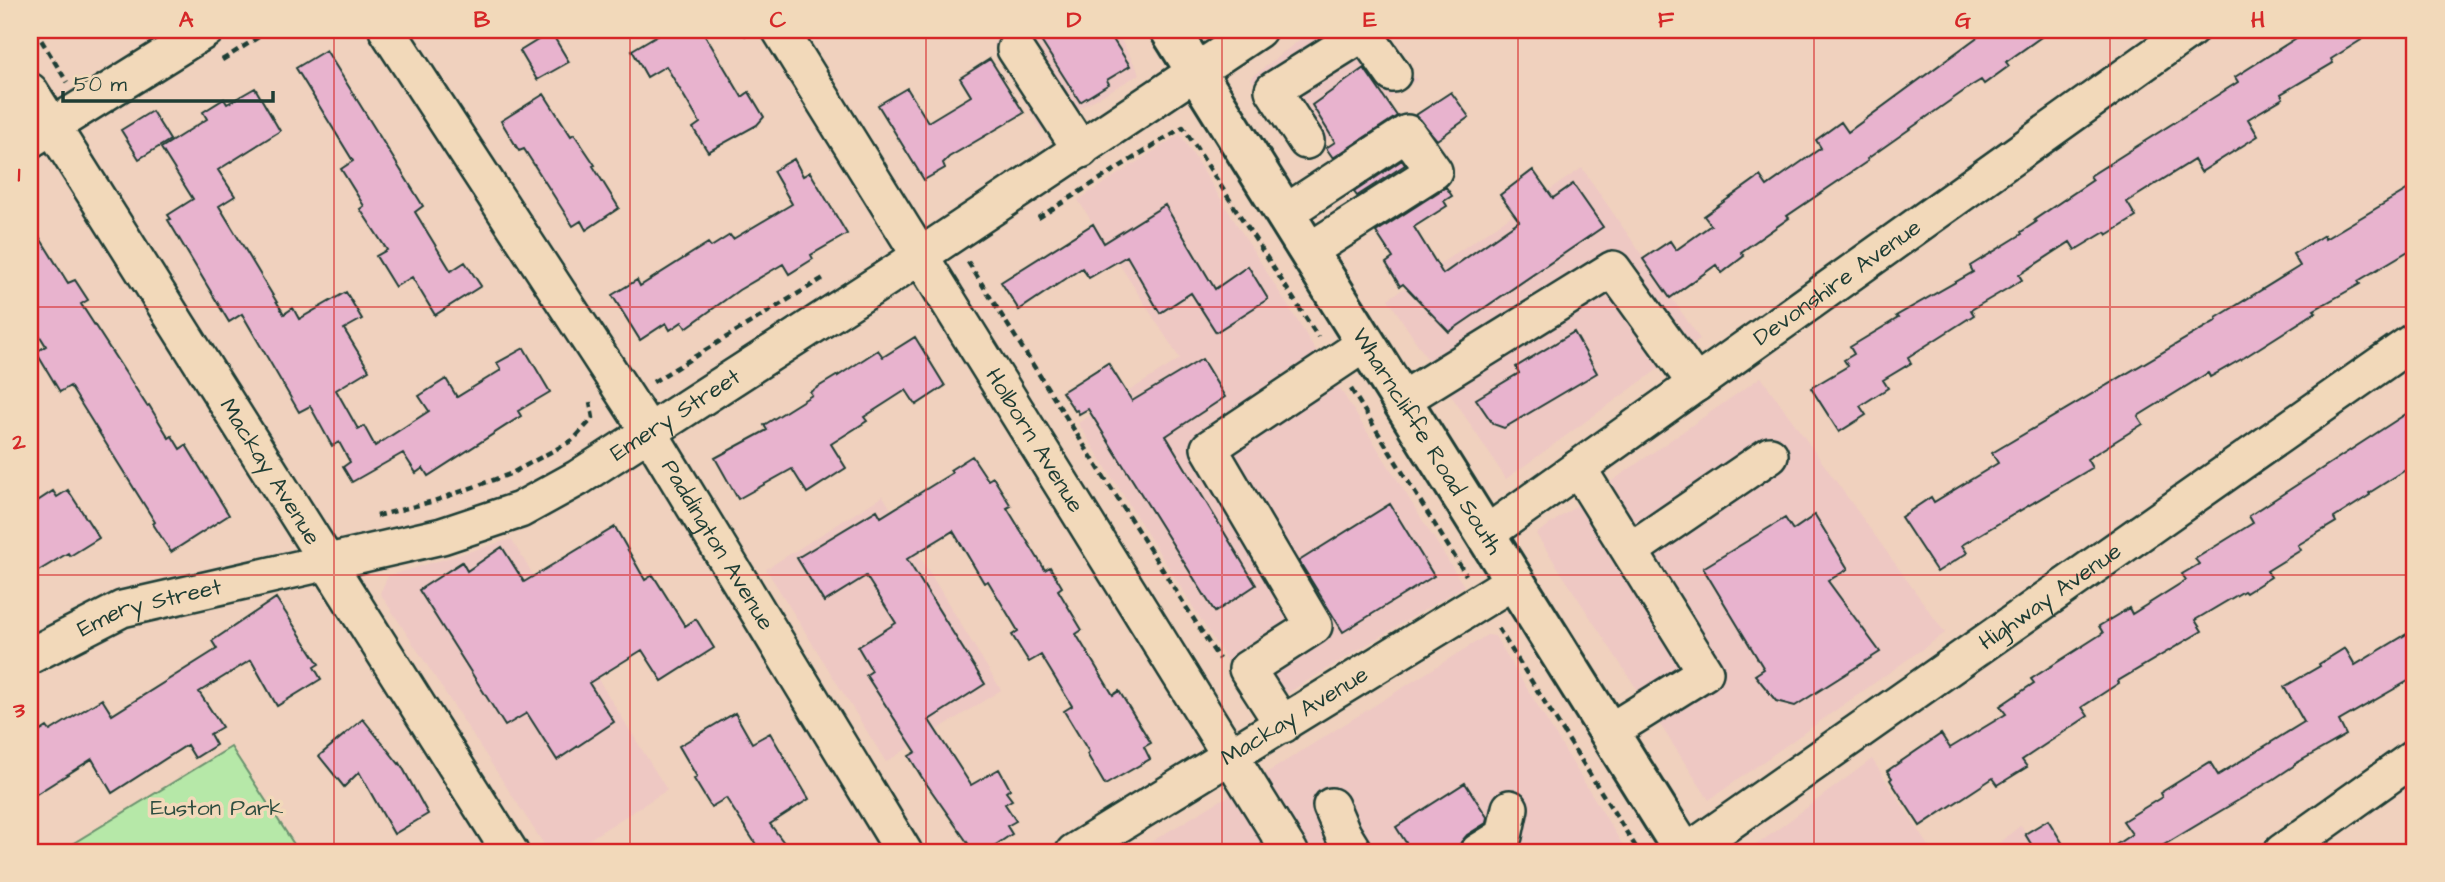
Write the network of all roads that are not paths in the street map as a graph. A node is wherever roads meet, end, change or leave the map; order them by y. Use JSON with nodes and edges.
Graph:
{"nodes":[{"id":1,"x":206,"y":30,"type":"edge"},
{"id":2,"x":387,"y":30,"type":"edge"},
{"id":3,"x":1170,"y":30,"type":"edge"},
{"id":4,"x":1258,"y":30,"type":"edge"},
{"id":5,"x":2190,"y":30,"type":"edge"},
{"id":6,"x":1363,"y":31,"type":"edge"},
{"id":7,"x":765,"y":36,"type":"edge"},
{"id":8,"x":1015,"y":49,"type":"dead end"},
{"id":9,"x":1197,"y":72,"type":"junction"},
{"id":10,"x":1393,"y":74,"type":"dead end"},
{"id":11,"x":30,"y":92,"type":"edge"},
{"id":12,"x":41,"y":133,"type":"edge"},
{"id":13,"x":1306,"y":141,"type":"dead end"},
{"id":14,"x":1081,"y":149,"type":"junction"},
{"id":15,"x":1285,"y":213,"type":"junction"},
{"id":16,"x":1309,"y":251,"type":"junction"},
{"id":17,"x":921,"y":256,"type":"junction"},
{"id":18,"x":2415,"y":340,"type":"edge"},
{"id":19,"x":1366,"y":343,"type":"junction"},
{"id":20,"x":1696,"y":384,"type":"junction"},
{"id":21,"x":1402,"y":400,"type":"junction"},
{"id":22,"x":649,"y":432,"type":"junction"},
{"id":23,"x":1770,"y":456,"type":"dead end"},
{"id":24,"x":1578,"y":468,"type":"junction"},
{"id":25,"x":1486,"y":534,"type":"junction"},
{"id":26,"x":1631,"y":550,"type":"junction"},
{"id":27,"x":326,"y":563,"type":"junction"},
{"id":28,"x":1515,"y":580,"type":"junction"},
{"id":29,"x":30,"y":656,"type":"edge"},
{"id":30,"x":1283,"y":725,"type":"junction"},
{"id":31,"x":1609,"y":732,"type":"junction"},
{"id":32,"x":1231,"y":756,"type":"junction"},
{"id":33,"x":2415,"y":757,"type":"edge"},
{"id":34,"x":1331,"y":806,"type":"dead end"},
{"id":35,"x":1510,"y":808,"type":"dead end"},
{"id":36,"x":510,"y":852,"type":"edge"},
{"id":37,"x":904,"y":852,"type":"edge"},
{"id":38,"x":1074,"y":852,"type":"edge"},
{"id":39,"x":1290,"y":852,"type":"edge"},
{"id":40,"x":1354,"y":852,"type":"edge"},
{"id":41,"x":1478,"y":852,"type":"edge"},
{"id":42,"x":1686,"y":852,"type":"edge"},
{"id":43,"x":2282,"y":852,"type":"edge"}],
"edges":[{"from":1,"to":12,"type":"street"},
{"from":2,"to":22,"type":"street","name":"Paddington Avenue"},
{"from":3,"to":9,"type":"main road","name":"Wharncliffe Road South"},
{"from":4,"to":9,"type":"street","name":"Emery Street"},
{"from":5,"to":20,"type":"street","name":"Devonshire Avenue"},
{"from":6,"to":10,"type":"street"},
{"from":6,"to":13,"type":"street"},
{"from":7,"to":17,"type":"street","name":"Holborn Avenue"},
{"from":8,"to":14,"type":"street"},
{"from":9,"to":14,"type":"street","name":"Emery Street"},
{"from":9,"to":15,"type":"main road","name":"Wharncliffe Road South"},
{"from":11,"to":12,"type":"street","name":"Mackay Avenue"},
{"from":12,"to":27,"type":"street","name":"Mackay Avenue"},
{"from":14,"to":17,"type":"street","name":"Emery Street"},
{"from":15,"to":16,"type":"main road","name":"Wharncliffe Road South"},
{"from":15,"to":16,"type":"street"},
{"from":16,"to":19,"type":"main road","name":"Wharncliffe Road South"},
{"from":17,"to":22,"type":"street","name":"Emery Street"},
{"from":17,"to":32,"type":"street","name":"Holborn Avenue"},
{"from":18,"to":42,"type":"street","name":"Highway Avenue"},
{"from":19,"to":21,"type":"main road","name":"Wharncliffe Road South"},
{"from":19,"to":30,"type":"street"},
{"from":20,"to":21,"type":"street"},
{"from":20,"to":24,"type":"street","name":"Devonshire Avenue"},
{"from":21,"to":25,"type":"main road","name":"Wharncliffe Road South"},
{"from":22,"to":27,"type":"street","name":"Emery Street"},
{"from":22,"to":37,"type":"street","name":"Paddington Avenue"},
{"from":23,"to":26,"type":"street"},
{"from":24,"to":25,"type":"street","name":"Devonshire Avenue"},
{"from":24,"to":26,"type":"street"},
{"from":25,"to":28,"type":"main road","name":"Wharncliffe Road South"},
{"from":26,"to":31,"type":"street"},
{"from":27,"to":29,"type":"street","name":"Emery Street"},
{"from":27,"to":36,"type":"street","name":"Mackay Avenue"},
{"from":28,"to":30,"type":"street","name":"Mackay Avenue"},
{"from":28,"to":31,"type":"main road","name":"Wharncliffe Road South"},
{"from":30,"to":32,"type":"street","name":"Mackay Avenue"},
{"from":31,"to":42,"type":"main road","name":"Wharncliffe Road South"},
{"from":32,"to":38,"type":"street","name":"Mackay Avenue"},
{"from":32,"to":39,"type":"street","name":"Holborn Avenue"},
{"from":33,"to":43,"type":"street"},
{"from":34,"to":40,"type":"street"},
{"from":35,"to":41,"type":"street"}]}
